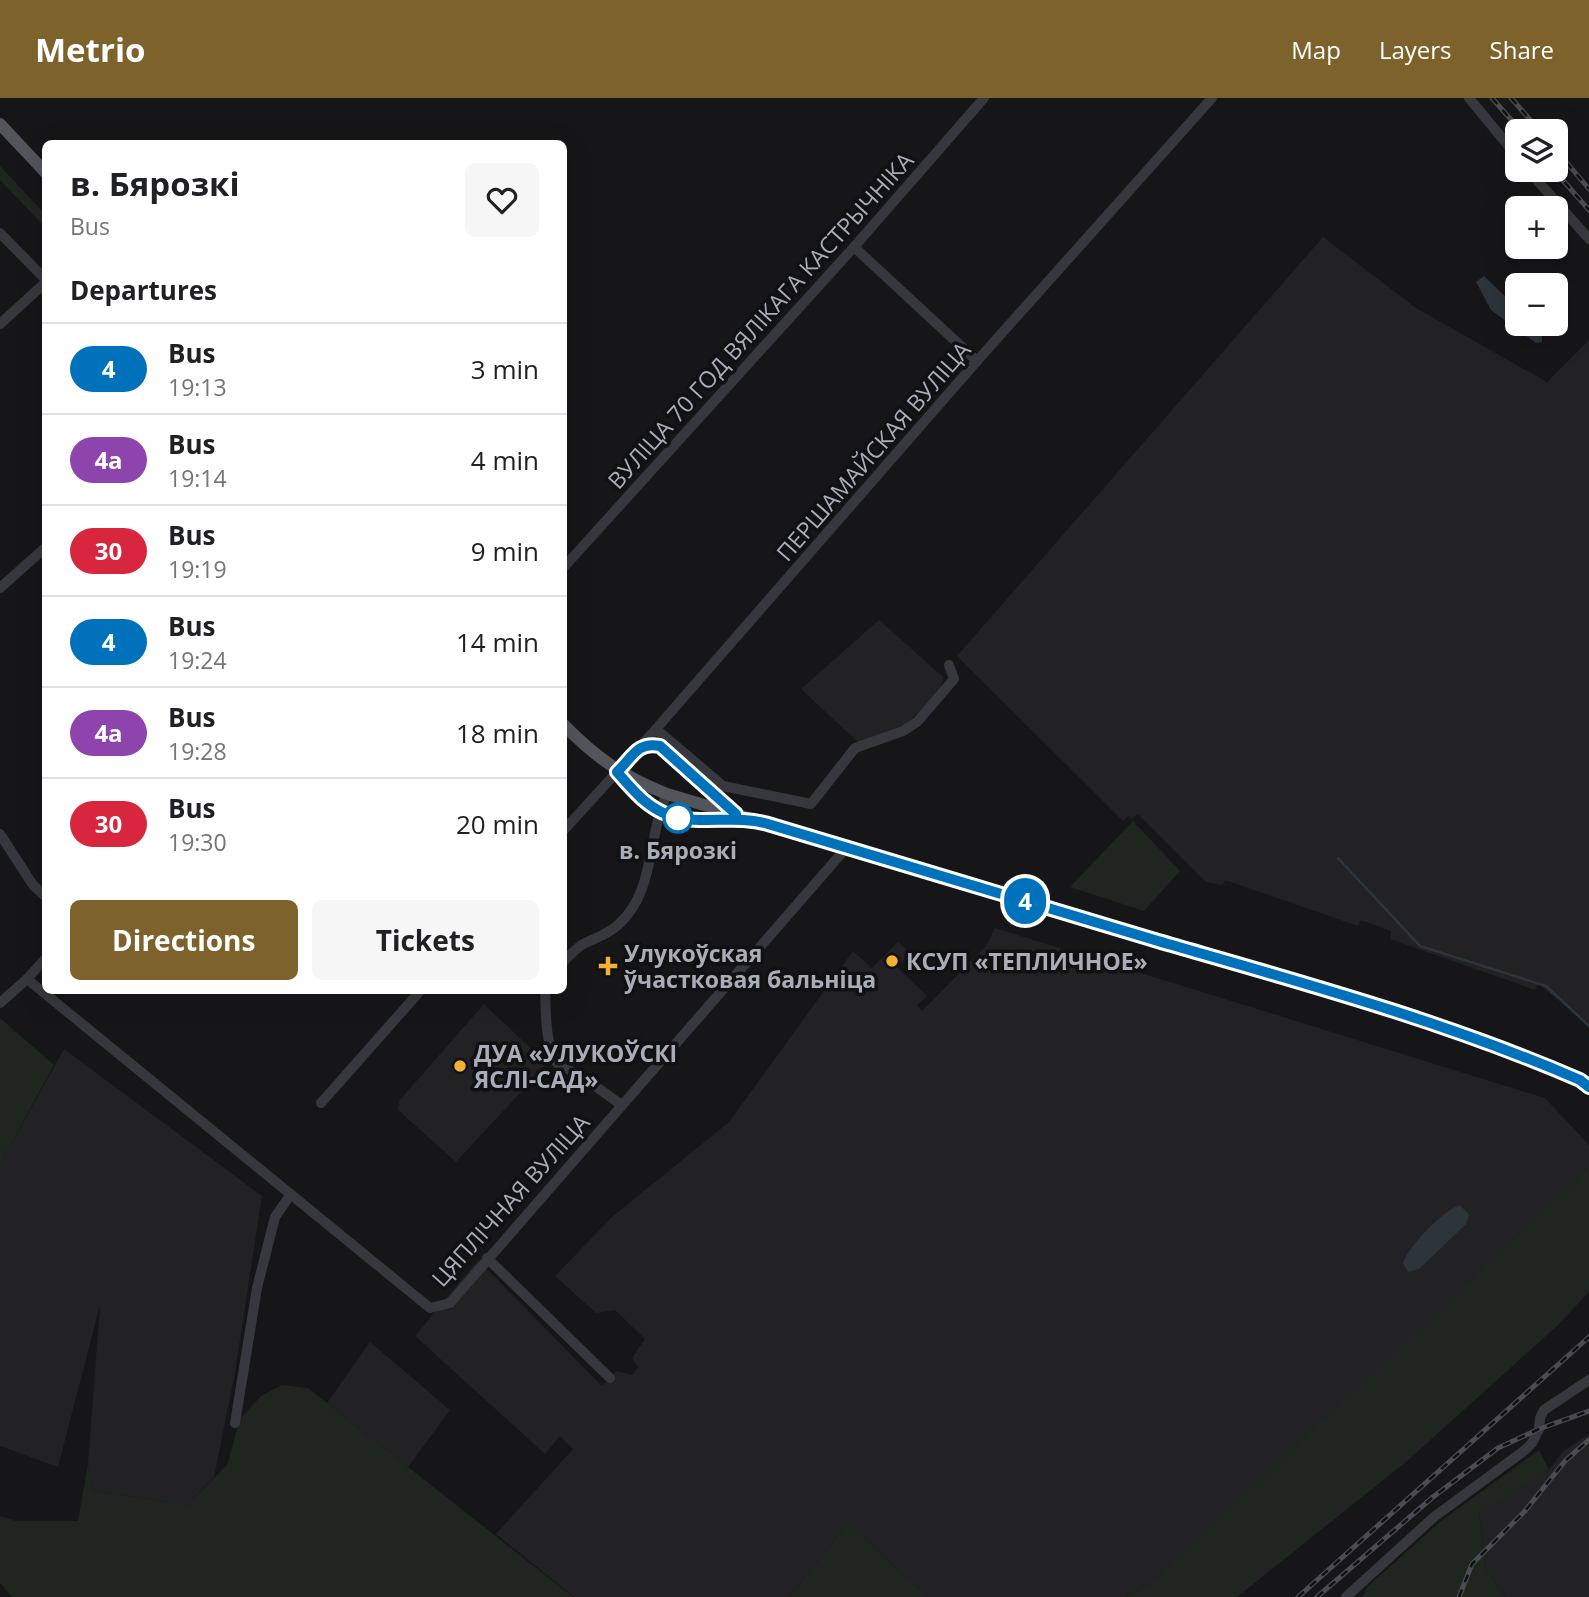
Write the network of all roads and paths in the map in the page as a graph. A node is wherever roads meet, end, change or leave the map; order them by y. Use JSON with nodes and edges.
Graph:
{"nodes":[{"id":1,"x":984,"y":98,"type":"edge"},
{"id":2,"x":1212,"y":98,"type":"edge"},
{"id":3,"x":1469,"y":98,"type":"edge"},
{"id":4,"x":0,"y":124,"type":"edge"},
{"id":5,"x":1505,"y":142,"type":"edge"},
{"id":6,"x":42,"y":169,"type":"edge"},
{"id":7,"x":1539,"y":182,"type":"edge"},
{"id":8,"x":0,"y":233,"type":"edge"},
{"id":9,"x":1589,"y":239,"type":"edge"},
{"id":10,"x":854,"y":247,"type":"junction"},
{"id":11,"x":42,"y":277,"type":"edge"},
{"id":12,"x":42,"y":285,"type":"edge"},
{"id":13,"x":0,"y":324,"type":"edge"},
{"id":14,"x":977,"y":361,"type":"junction"},
{"id":15,"x":42,"y":551,"type":"edge"},
{"id":16,"x":567,"y":564,"type":"edge"},
{"id":17,"x":0,"y":588,"type":"edge"},
{"id":18,"x":949,"y":665,"type":"dead end"},
{"id":19,"x":567,"y":728,"type":"edge"},
{"id":20,"x":656,"y":729,"type":"junction"},
{"id":21,"x":617,"y":772,"type":"junction"},
{"id":22,"x":667,"y":794,"type":"junction"},
{"id":23,"x":567,"y":827,"type":"edge"},
{"id":24,"x":0,"y":834,"type":"edge"},
{"id":25,"x":847,"y":847,"type":"junction"},
{"id":26,"x":42,"y":893,"type":"edge"},
{"id":27,"x":567,"y":958,"type":"edge"},
{"id":28,"x":42,"y":962,"type":"edge"},
{"id":29,"x":27,"y":979,"type":"junction"},
{"id":30,"x":42,"y":991,"type":"edge"},
{"id":31,"x":45,"y":994,"type":"edge"},
{"id":32,"x":417,"y":994,"type":"edge"},
{"id":33,"x":545,"y":994,"type":"edge"},
{"id":34,"x":0,"y":1003,"type":"edge"},
{"id":35,"x":1589,"y":1087,"type":"edge"},
{"id":36,"x":321,"y":1103,"type":"dead end"},
{"id":37,"x":620,"y":1104,"type":"junction"},
{"id":38,"x":291,"y":1194,"type":"junction"},
{"id":39,"x":487,"y":1258,"type":"junction"},
{"id":40,"x":610,"y":1378,"type":"dead end"},
{"id":41,"x":1589,"y":1380,"type":"edge"},
{"id":42,"x":235,"y":1423,"type":"dead end"},
{"id":43,"x":1346,"y":1597,"type":"edge"}],
"edges":[{"from":1,"to":10,"type":"street","name":"ВУЛІЦА 70 ГОД ВЯЛІКАГА КАСТРЫЧНІКА"},
{"from":2,"to":14,"type":"street","name":"ПЕРШАМАЙСКАЯ ВУЛІЦА"},
{"from":3,"to":5,"type":"street"},
{"from":4,"to":6,"type":"main road"},
{"from":7,"to":9,"type":"street"},
{"from":8,"to":11,"type":"street"},
{"from":10,"to":14,"type":"street"},
{"from":10,"to":16,"type":"street","name":"ВУЛІЦА 70 ГОД ВЯЛІКАГА КАСТРЫЧНІКА"},
{"from":12,"to":13,"type":"street"},
{"from":14,"to":20,"type":"street","name":"ПЕРШАМАЙСКАЯ ВУЛІЦА"},
{"from":15,"to":17,"type":"street"},
{"from":18,"to":20,"type":"street"},
{"from":19,"to":21,"type":"main road"},
{"from":20,"to":21,"type":"street","name":"ПЕРШАМАЙСКАЯ ВУЛІЦА"},
{"from":21,"to":22,"type":"main road"},
{"from":21,"to":23,"type":"street","name":"ПЕРШАМАЙСКАЯ ВУЛІЦА"},
{"from":22,"to":25,"type":"main road"},
{"from":22,"to":27,"type":"street"},
{"from":24,"to":26,"type":"street"},
{"from":25,"to":35,"type":"main road"},
{"from":25,"to":37,"type":"street","name":"ЦЯПЛІЧНАЯ ВУЛІЦА"},
{"from":28,"to":29,"type":"street"},
{"from":29,"to":30,"type":"street","name":"ЦЯПЛІЧНАЯ ВУЛІЦА"},
{"from":29,"to":34,"type":"street"},
{"from":31,"to":38,"type":"street","name":"ЦЯПЛІЧНАЯ ВУЛІЦА"},
{"from":32,"to":36,"type":"street"},
{"from":33,"to":37,"type":"street"},
{"from":37,"to":39,"type":"street","name":"ЦЯПЛІЧНАЯ ВУЛІЦА"},
{"from":38,"to":39,"type":"street","name":"ЦЯПЛІЧНАЯ ВУЛІЦА"},
{"from":38,"to":42,"type":"street"},
{"from":39,"to":40,"type":"street"},
{"from":41,"to":43,"type":"street"}]}
